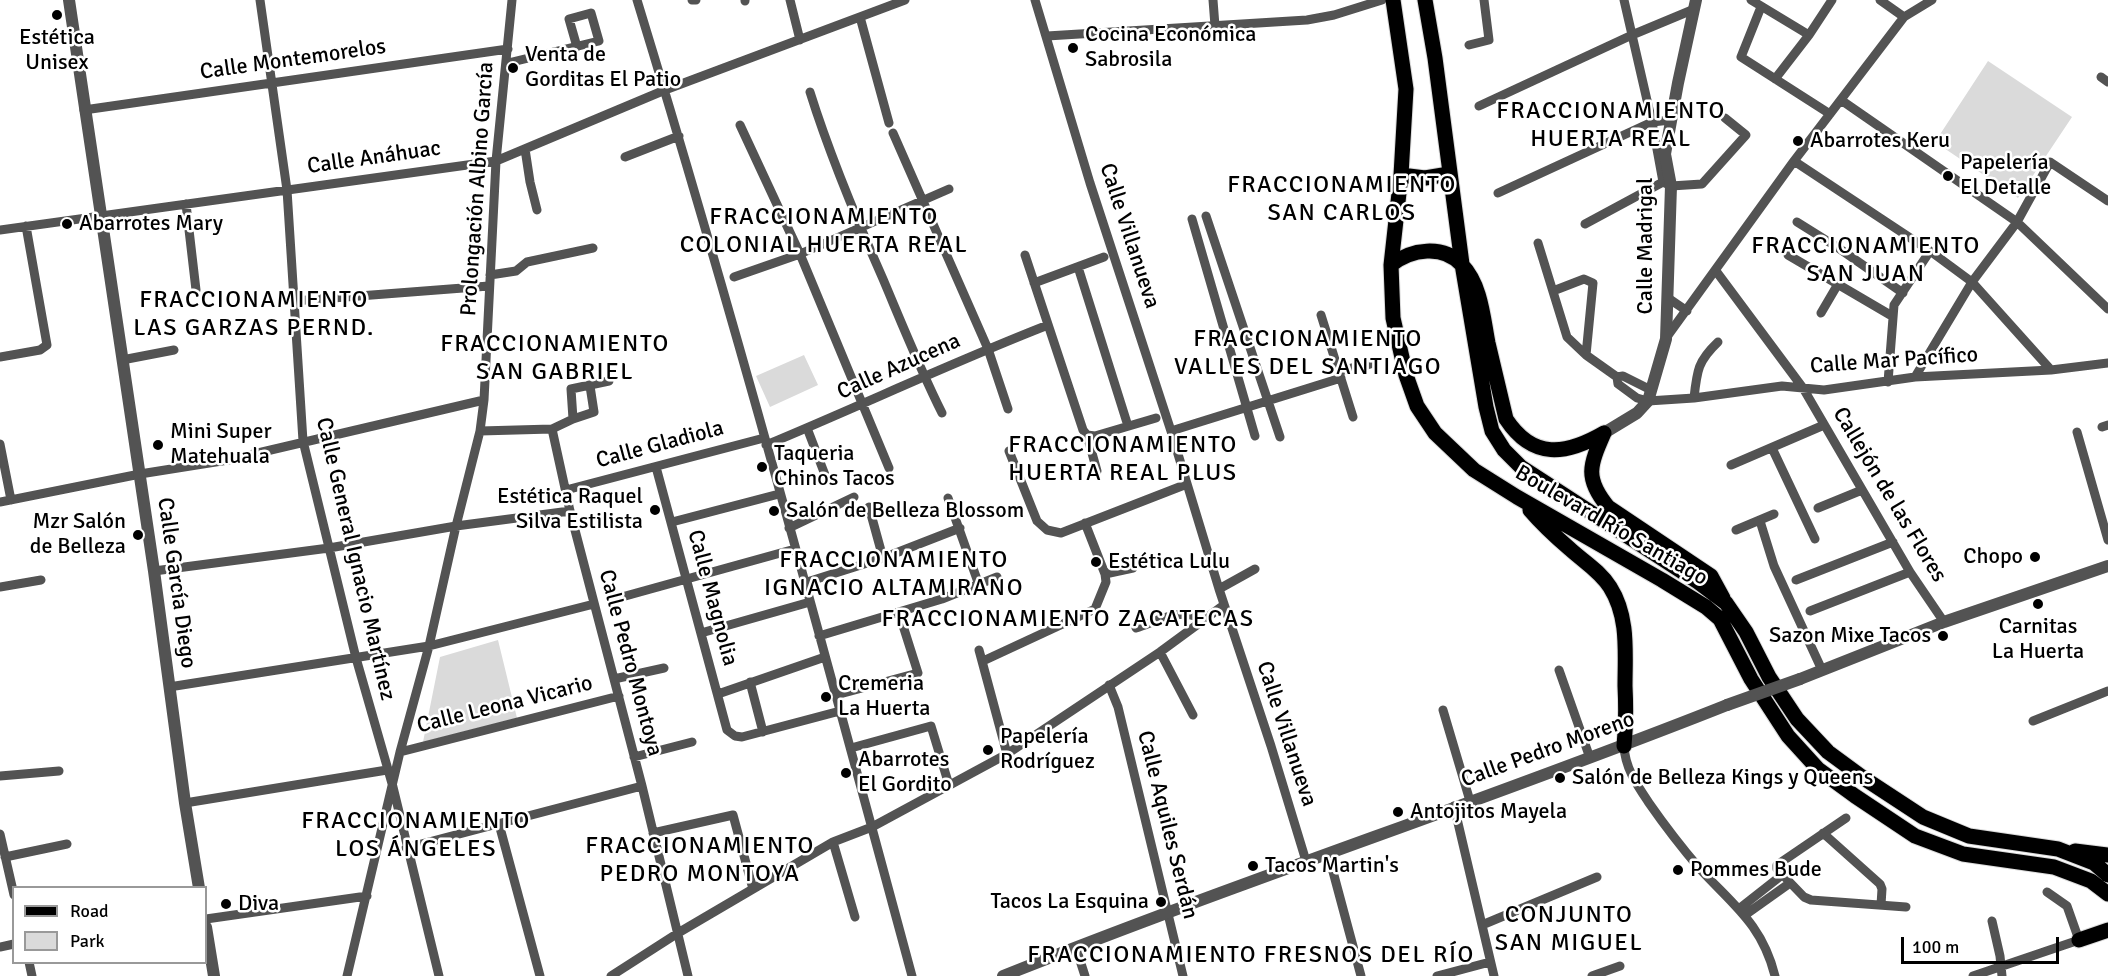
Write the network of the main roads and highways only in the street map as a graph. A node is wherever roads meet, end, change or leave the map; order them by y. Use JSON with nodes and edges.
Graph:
{"nodes":[{"id":1,"x":1394,"y":0,"type":"edge"},
{"id":2,"x":1425,"y":0,"type":"edge"},
{"id":3,"x":1449,"y":174,"type":"junction"},
{"id":4,"x":1401,"y":175,"type":"junction"},
{"id":5,"x":1462,"y":264,"type":"junction"},
{"id":6,"x":1391,"y":265,"type":"junction"},
{"id":7,"x":1517,"y":497,"type":"junction"},
{"id":8,"x":1726,"y":603,"type":"junction"},
{"id":9,"x":1624,"y":746,"type":"road end"},
{"id":10,"x":2058,"y":849,"type":"junction"},
{"id":11,"x":2108,"y":855,"type":"edge"},
{"id":12,"x":2108,"y":875,"type":"edge"},
{"id":13,"x":2108,"y":894,"type":"edge"},
{"id":14,"x":2108,"y":930,"type":"edge"},
{"id":15,"x":2079,"y":940,"type":"road end"}],
"edges":[{"from":1,"to":4,"type":"main road","name":"Boulevard Río Santiago"},
{"from":2,"to":3,"type":"main road","name":"Boulevard Río Santiago"},
{"from":3,"to":4,"type":"main road"},
{"from":3,"to":5,"type":"main road","name":"Boulevard Río Santiago"},
{"from":4,"to":6,"type":"main road","name":"Boulevard Río Santiago"},
{"from":5,"to":6,"type":"main road"},
{"from":5,"to":8,"type":"main road","name":"Boulevard Río Santiago"},
{"from":5,"to":8,"type":"main road"},
{"from":6,"to":7,"type":"main road","name":"Boulevard Río Santiago"},
{"from":7,"to":9,"type":"main road"},
{"from":7,"to":13,"type":"main road","name":"Boulevard Río Santiago"},
{"from":8,"to":10,"type":"main road","name":"Boulevard Río Santiago"},
{"from":10,"to":11,"type":"main road"},
{"from":10,"to":12,"type":"main road","name":"Boulevard Río Santiago"},
{"from":14,"to":15,"type":"main road"}]}
